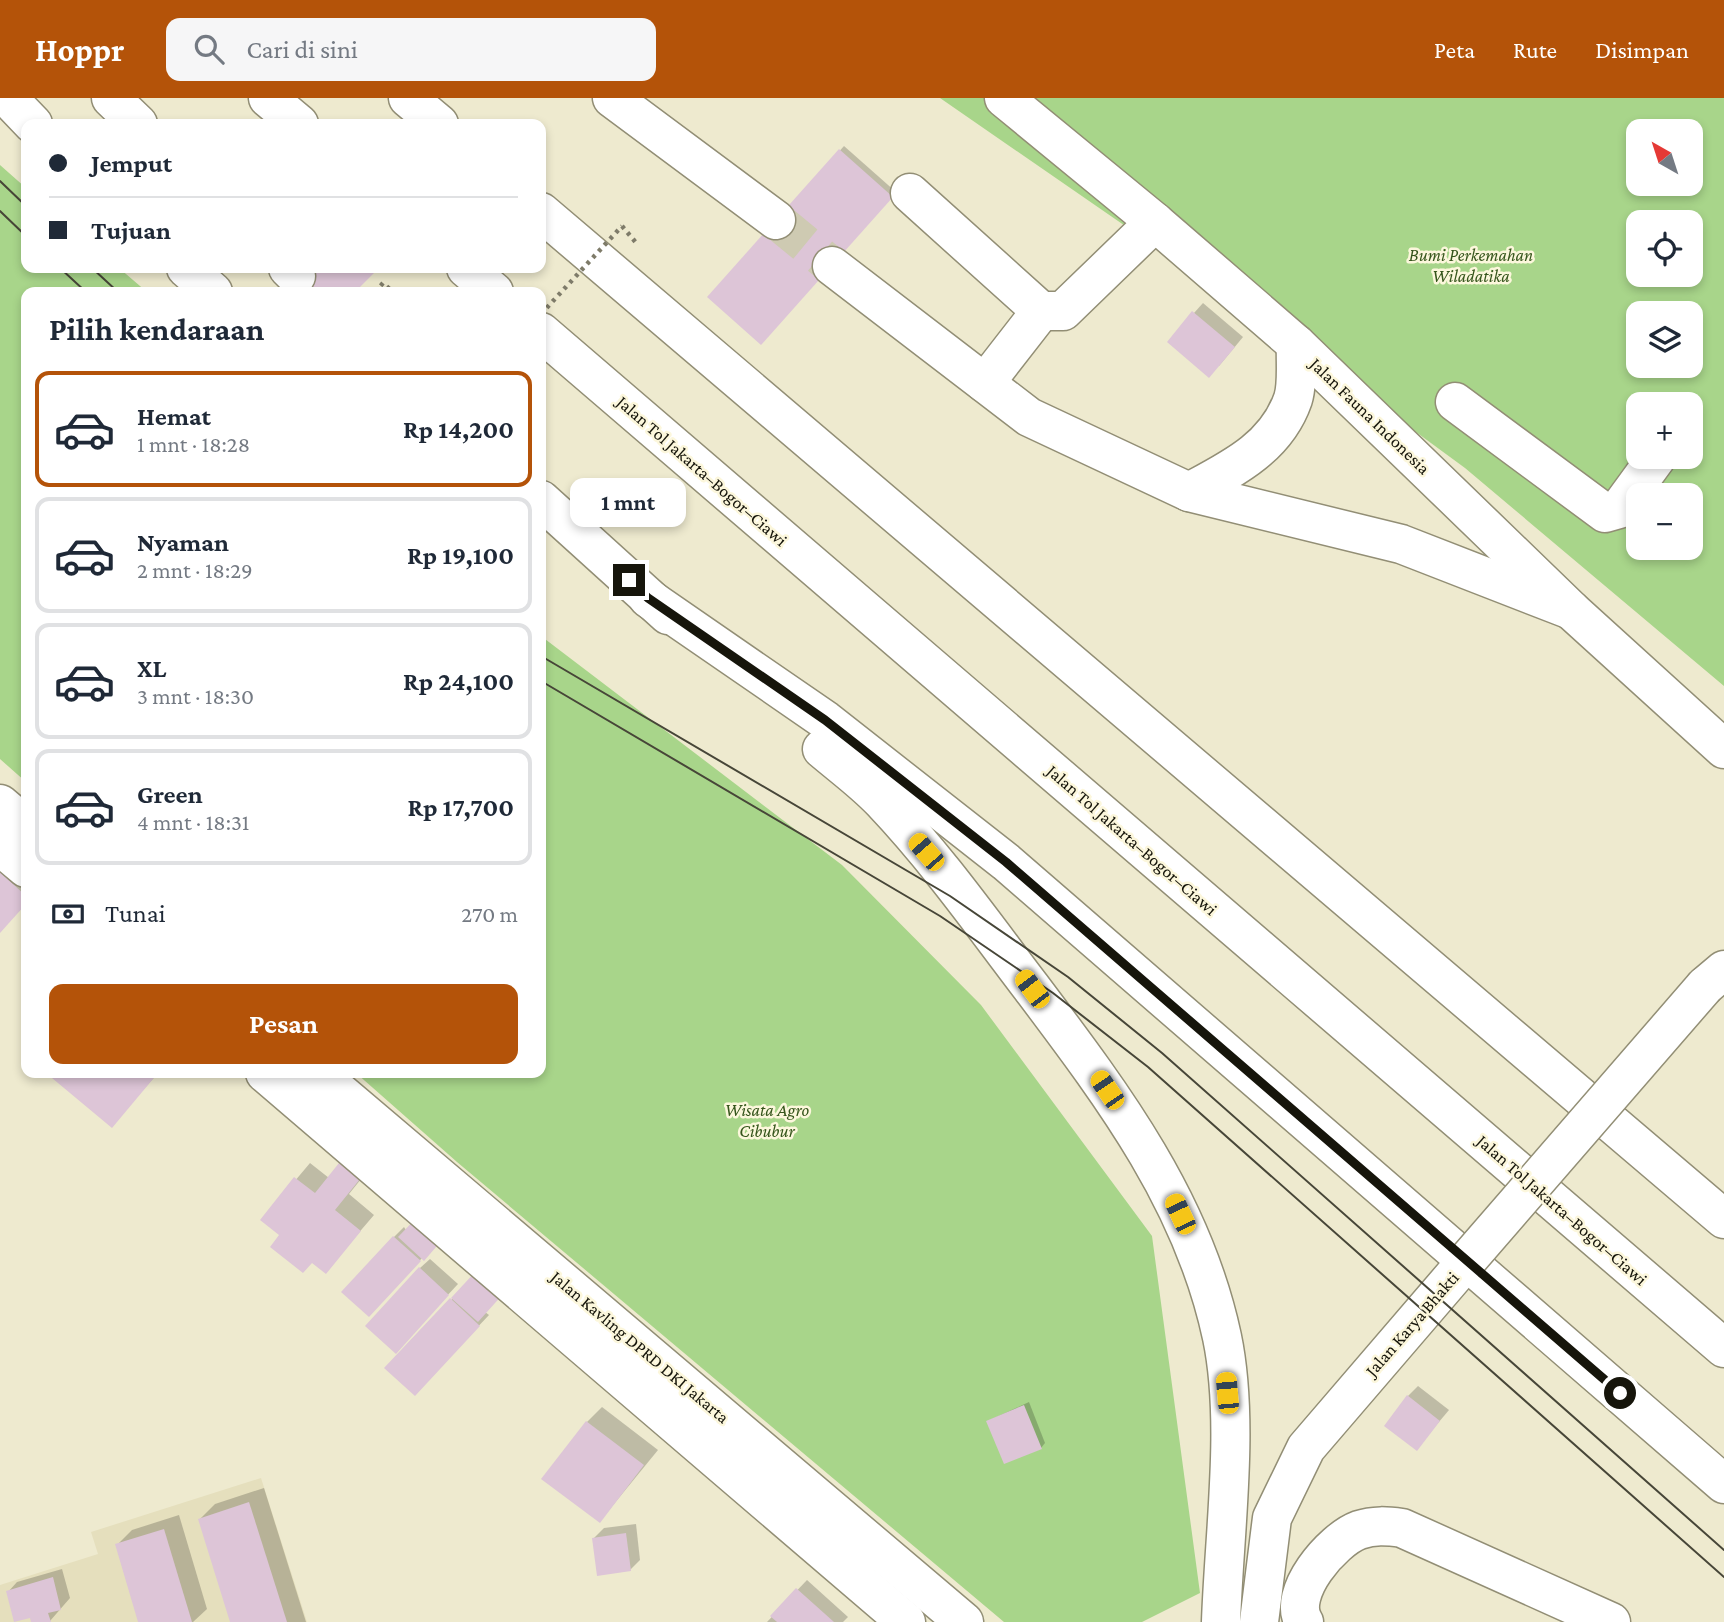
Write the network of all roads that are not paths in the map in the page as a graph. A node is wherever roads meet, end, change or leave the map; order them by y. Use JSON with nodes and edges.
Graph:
{"nodes":[{"id":1,"x":8,"y":98,"type":"edge"},
{"id":2,"x":111,"y":98,"type":"edge"},
{"id":3,"x":268,"y":98,"type":"edge"},
{"id":4,"x":408,"y":98,"type":"edge"},
{"id":5,"x":612,"y":98,"type":"edge"},
{"id":6,"x":1004,"y":98,"type":"edge"},
{"id":7,"x":28,"y":119,"type":"edge"},
{"id":8,"x":133,"y":119,"type":"edge"},
{"id":9,"x":293,"y":119,"type":"edge"},
{"id":10,"x":433,"y":119,"type":"edge"},
{"id":11,"x":910,"y":193,"type":"dead end"},
{"id":12,"x":546,"y":216,"type":"edge"},
{"id":13,"x":776,"y":219,"type":"tunnel mouth"},
{"id":14,"x":1155,"y":222,"type":"junction"},
{"id":15,"x":832,"y":267,"type":"tunnel mouth"},
{"id":16,"x":192,"y":273,"type":"edge"},
{"id":17,"x":472,"y":273,"type":"edge"},
{"id":18,"x":207,"y":287,"type":"edge"},
{"id":19,"x":488,"y":287,"type":"edge"},
{"id":20,"x":1041,"y":311,"type":"junction"},
{"id":21,"x":546,"y":336,"type":"edge"},
{"id":22,"x":1296,"y":344,"type":"junction"},
{"id":23,"x":985,"y":383,"type":"junction"},
{"id":24,"x":1455,"y":402,"type":"dead end"},
{"id":25,"x":1648,"y":469,"type":"edge"},
{"id":26,"x":1189,"y":492,"type":"junction"},
{"id":27,"x":546,"y":504,"type":"edge"},
{"id":28,"x":546,"y":522,"type":"edge"},
{"id":29,"x":611,"y":563,"type":"junction"},
{"id":30,"x":648,"y":598,"type":"junction"},
{"id":31,"x":1571,"y":610,"type":"junction"},
{"id":32,"x":1724,"y":749,"type":"edge"},
{"id":33,"x":0,"y":804,"type":"edge"},
{"id":34,"x":21,"y":822,"type":"edge"},
{"id":35,"x":0,"y":846,"type":"edge"},
{"id":36,"x":21,"y":864,"type":"edge"},
{"id":37,"x":1714,"y":978,"type":"edge"},
{"id":38,"x":1555,"y":1072,"type":"junction"},
{"id":39,"x":271,"y":1078,"type":"edge"},
{"id":40,"x":323,"y":1078,"type":"edge"},
{"id":41,"x":1724,"y":1191,"type":"edge"},
{"id":42,"x":1724,"y":1219,"type":"edge"},
{"id":43,"x":1724,"y":1349,"type":"edge"},
{"id":44,"x":1724,"y":1484,"type":"edge"},
{"id":45,"x":905,"y":1622,"type":"edge"},
{"id":46,"x":964,"y":1622,"type":"edge"},
{"id":47,"x":1221,"y":1622,"type":"edge"},
{"id":48,"x":1259,"y":1622,"type":"edge"},
{"id":49,"x":1304,"y":1622,"type":"edge"},
{"id":50,"x":1611,"y":1622,"type":"edge"}],
"edges":[{"from":1,"to":7,"type":"main road"},
{"from":2,"to":8,"type":"main road"},
{"from":3,"to":9,"type":"main road"},
{"from":4,"to":10,"type":"main road"},
{"from":5,"to":13,"type":"main road"},
{"from":6,"to":14,"type":"main road","name":"Jalan Fauna Indonesia"},
{"from":11,"to":20,"type":"main road"},
{"from":12,"to":38,"type":"main road"},
{"from":14,"to":20,"type":"main road"},
{"from":14,"to":22,"type":"main road","name":"Jalan Fauna Indonesia"},
{"from":15,"to":23,"type":"main road"},
{"from":16,"to":18,"type":"main road"},
{"from":17,"to":19,"type":"main road"},
{"from":20,"to":23,"type":"main road"},
{"from":21,"to":43,"type":"main road","name":"Jalan Tol Jakarta–Bogor–Ciawi"},
{"from":22,"to":26,"type":"main road"},
{"from":22,"to":31,"type":"main road","name":"Jalan Fauna Indonesia"},
{"from":23,"to":26,"type":"main road"},
{"from":24,"to":25,"type":"main road"},
{"from":26,"to":31,"type":"main road"},
{"from":27,"to":29,"type":"main road"},
{"from":28,"to":29,"type":"main road"},
{"from":29,"to":30,"type":"main road"},
{"from":30,"to":44,"type":"main road"},
{"from":30,"to":47,"type":"main road"},
{"from":31,"to":32,"type":"main road","name":"Jalan Fauna Indonesia"},
{"from":33,"to":34,"type":"main road"},
{"from":35,"to":36,"type":"main road"},
{"from":37,"to":48,"type":"main road","name":"Jalan Karya Bhakti","bridge":true},
{"from":38,"to":41,"type":"main road"},
{"from":38,"to":42,"type":"main road"},
{"from":39,"to":45,"type":"main road","name":"Jalan Kavling DPRD DKI Jakarta"},
{"from":40,"to":46,"type":"main road","name":"Jalan Kavling DPRD DKI Jakarta"},
{"from":49,"to":50,"type":"main road"}]}
